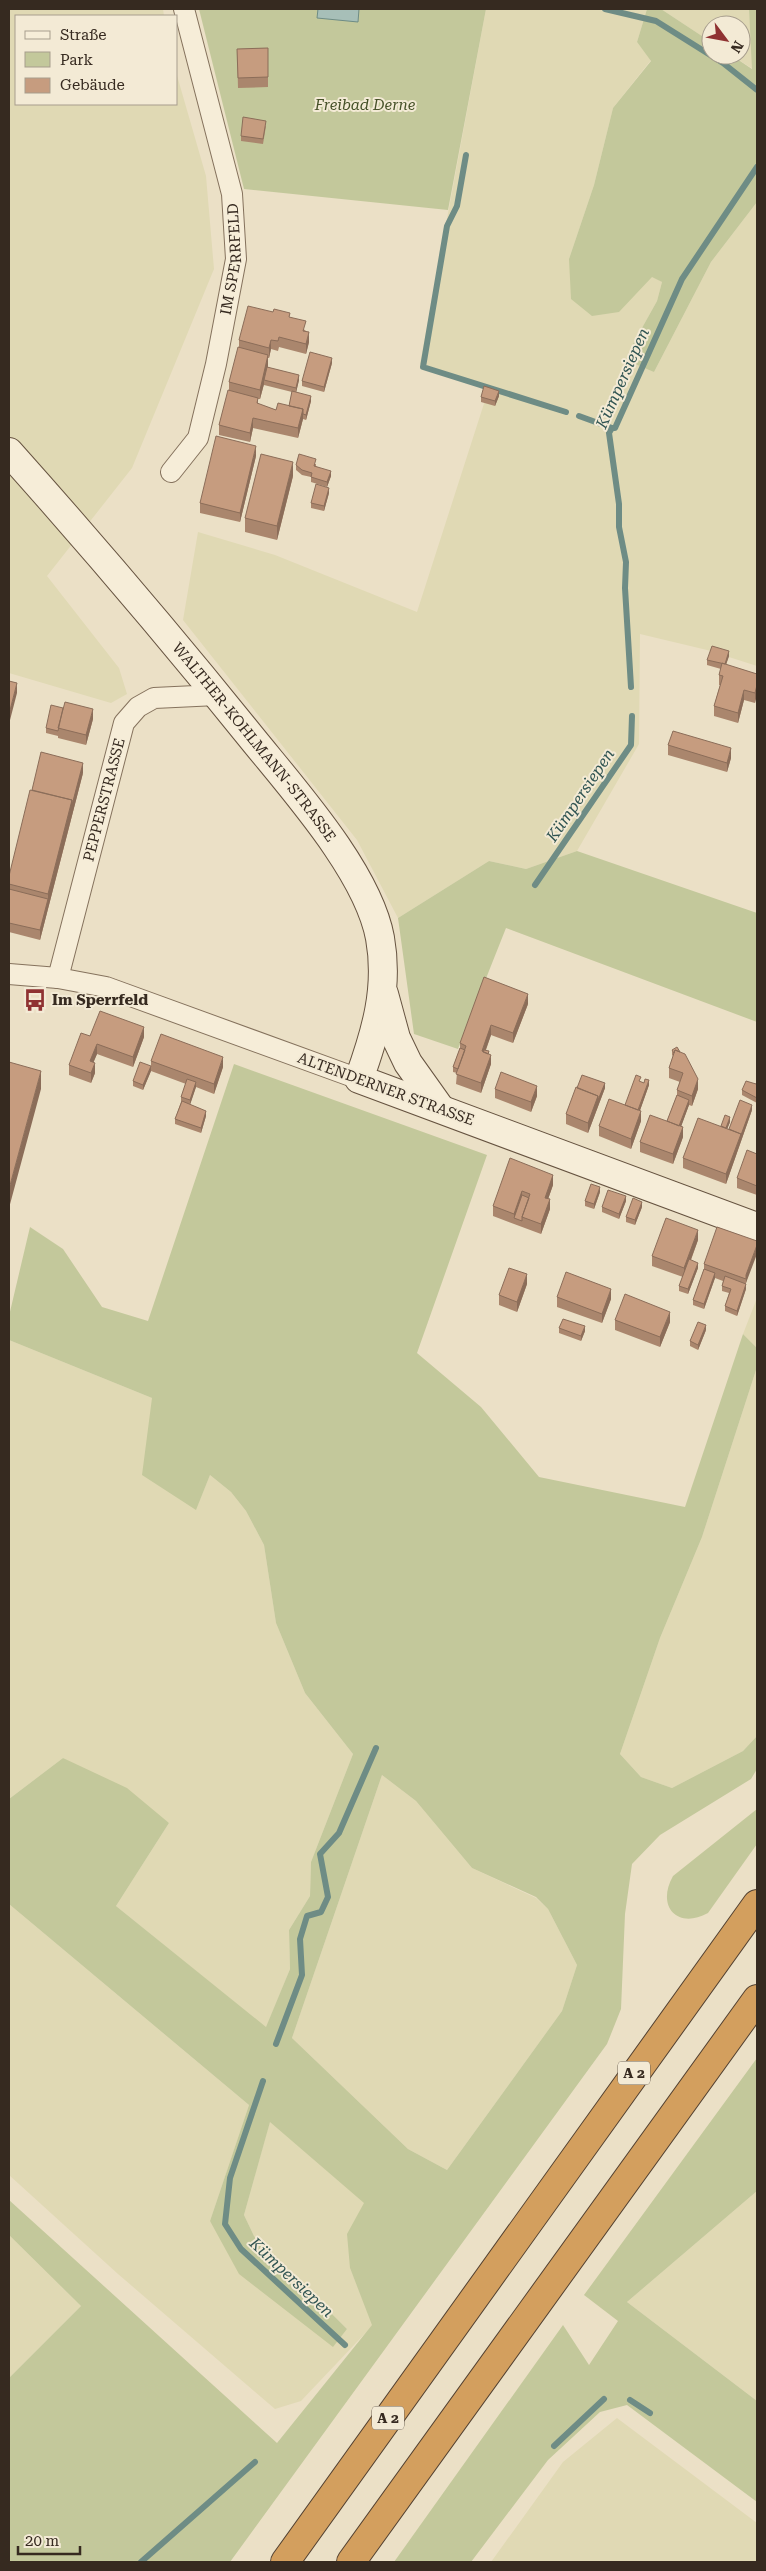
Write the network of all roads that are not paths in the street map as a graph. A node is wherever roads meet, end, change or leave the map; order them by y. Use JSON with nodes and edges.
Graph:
{"nodes":[{"id":1,"x":184,"y":9,"type":"edge"},
{"id":2,"x":9,"y":452,"type":"edge"},
{"id":3,"x":171,"y":472,"type":"dead end"},
{"id":4,"x":217,"y":695,"type":"junction"},
{"id":5,"x":9,"y":974,"type":"edge"},
{"id":6,"x":58,"y":978,"type":"junction"},
{"id":7,"x":384,"y":991,"type":"junction"},
{"id":8,"x":359,"y":1079,"type":"junction"},
{"id":9,"x":440,"y":1108,"type":"junction"},
{"id":10,"x":757,"y":1226,"type":"edge"},
{"id":11,"x":757,"y":1904,"type":"edge"},
{"id":12,"x":757,"y":1999,"type":"edge"},
{"id":13,"x":285,"y":2562,"type":"edge"},
{"id":14,"x":351,"y":2562,"type":"edge"}],
"edges":[{"from":1,"to":3,"type":"street","name":"IM SPERRFELD"},
{"from":2,"to":4,"type":"main road","name":"WALTHER-KOHLMANN-STRASSE"},
{"from":4,"to":6,"type":"street","name":"PEPPERSTRASSE"},
{"from":4,"to":7,"type":"main road","name":"WALTHER-KOHLMANN-STRASSE"},
{"from":5,"to":6,"type":"street","name":"ALTENDERNER STRASSE"},
{"from":6,"to":8,"type":"street","name":"ALTENDERNER STRASSE"},
{"from":7,"to":8,"type":"main road","name":"WALTHER-KOHLMANN-STRASSE"},
{"from":7,"to":9,"type":"main road"},
{"from":8,"to":9,"type":"main road","name":"ALTENDERNER STRASSE"},
{"from":9,"to":10,"type":"main road","name":"ALTENDERNER STRASSE"},
{"from":11,"to":13,"type":"highway","number":"A 2"},
{"from":12,"to":14,"type":"highway"}]}
